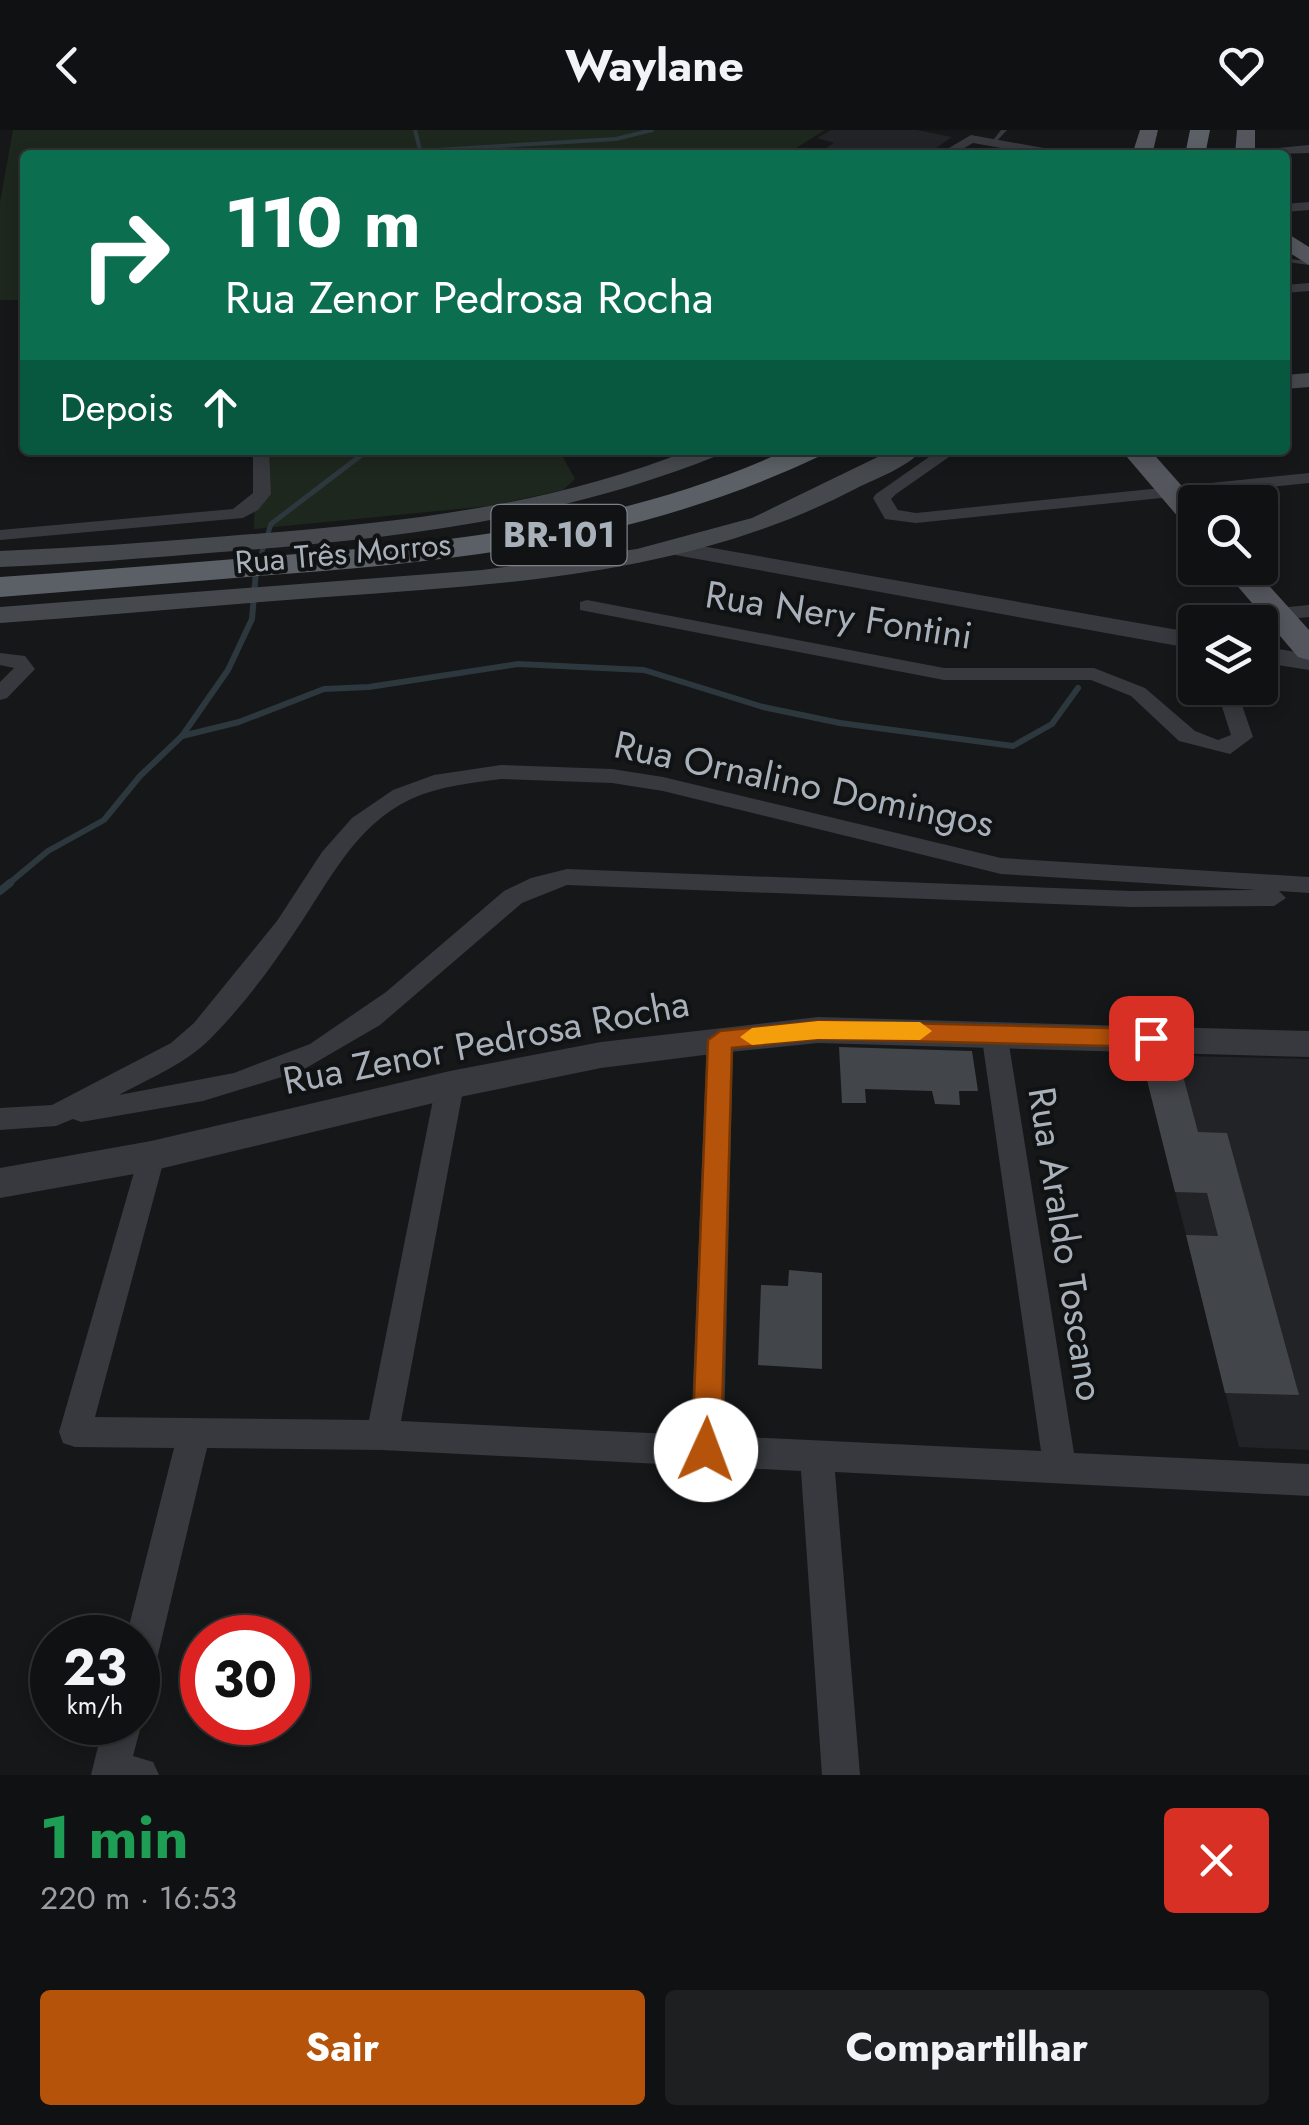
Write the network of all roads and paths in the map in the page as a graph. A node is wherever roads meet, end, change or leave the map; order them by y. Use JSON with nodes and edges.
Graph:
{"nodes":[{"id":1,"x":1004,"y":130,"type":"edge"},
{"id":2,"x":993,"y":142,"type":"junction"},
{"id":3,"x":951,"y":150,"type":"edge"},
{"id":4,"x":1034,"y":150,"type":"edge"},
{"id":5,"x":261,"y":455,"type":"edge"},
{"id":6,"x":699,"y":455,"type":"edge"},
{"id":7,"x":798,"y":455,"type":"edge"},
{"id":8,"x":901,"y":455,"type":"edge"},
{"id":9,"x":944,"y":455,"type":"edge"},
{"id":10,"x":1140,"y":455,"type":"edge"},
{"id":11,"x":1309,"y":478,"type":"edge"},
{"id":12,"x":1172,"y":493,"type":"junction"},
{"id":13,"x":1178,"y":500,"type":"edge"},
{"id":14,"x":734,"y":532,"type":"junction"},
{"id":15,"x":0,"y":535,"type":"edge"},
{"id":16,"x":673,"y":548,"type":"junction"},
{"id":17,"x":0,"y":559,"type":"edge"},
{"id":18,"x":757,"y":560,"type":"junction"},
{"id":19,"x":216,"y":571,"type":"junction"},
{"id":20,"x":1259,"y":585,"type":"edge"},
{"id":21,"x":0,"y":587,"type":"edge"},
{"id":22,"x":587,"y":606,"type":"dead end"},
{"id":23,"x":1293,"y":612,"type":"edge"},
{"id":24,"x":0,"y":615,"type":"edge"},
{"id":25,"x":1178,"y":638,"type":"edge"},
{"id":26,"x":1309,"y":650,"type":"edge"},
{"id":27,"x":1278,"y":657,"type":"edge"},
{"id":28,"x":0,"y":659,"type":"edge"},
{"id":29,"x":1309,"y":662,"type":"edge"},
{"id":30,"x":0,"y":694,"type":"edge"},
{"id":31,"x":1232,"y":705,"type":"edge"},
{"id":32,"x":1309,"y":889,"type":"edge"},
{"id":33,"x":994,"y":1032,"type":"junction"},
{"id":34,"x":720,"y":1040,"type":"junction"},
{"id":35,"x":1309,"y":1044,"type":"edge"},
{"id":36,"x":450,"y":1085,"type":"junction"},
{"id":37,"x":56,"y":1114,"type":"junction"},
{"id":38,"x":0,"y":1120,"type":"edge"},
{"id":39,"x":151,"y":1156,"type":"junction"},
{"id":40,"x":0,"y":1182,"type":"edge"},
{"id":41,"x":194,"y":1434,"type":"junction"},
{"id":42,"x":382,"y":1435,"type":"junction"},
{"id":43,"x":706,"y":1450,"type":"junction"},
{"id":44,"x":817,"y":1456,"type":"junction"},
{"id":45,"x":1060,"y":1467,"type":"junction"},
{"id":46,"x":1309,"y":1480,"type":"edge"},
{"id":47,"x":150,"y":1615,"type":"edge"},
{"id":48,"x":124,"y":1745,"type":"edge"},
{"id":49,"x":125,"y":1774,"type":"edge"},
{"id":50,"x":841,"y":1775,"type":"edge"}],
"edges":[{"from":1,"to":2,"type":"lane"},
{"from":2,"to":3,"type":"street"},
{"from":2,"to":4,"type":"street"},
{"from":5,"to":15,"type":"street"},
{"from":6,"to":19,"type":"main road","name":"Rua Três Morros"},
{"from":7,"to":19,"type":"highway","number":"BR-101"},
{"from":8,"to":14,"type":"main road","name":"Rua Três Morros"},
{"from":9,"to":12,"type":"street"},
{"from":10,"to":12,"type":"main road"},
{"from":11,"to":12,"type":"street"},
{"from":12,"to":13,"type":"main road"},
{"from":14,"to":16,"type":"main road","name":"Rua Três Morros"},
{"from":14,"to":18,"type":"street"},
{"from":16,"to":18,"type":"street"},
{"from":16,"to":19,"type":"main road","name":"Rua Três Morros"},
{"from":17,"to":19,"type":"main road","name":"Rua Três Morros"},
{"from":18,"to":25,"type":"street"},
{"from":19,"to":21,"type":"highway","number":"BR-101"},
{"from":19,"to":24,"type":"main road","name":"Rua Três Morros"},
{"from":20,"to":23,"type":"main road"},
{"from":22,"to":31,"type":"street","name":"Rua Nery Fontini"},
{"from":23,"to":26,"type":"main road"},
{"from":27,"to":29,"type":"street"},
{"from":28,"to":30,"type":"street"},
{"from":32,"to":37,"type":"street"},
{"from":32,"to":37,"type":"street","name":"Rua Ornalino Domingos"},
{"from":33,"to":34,"type":"street","name":"Rua Zenor Pedrosa Rocha"},
{"from":33,"to":35,"type":"street","name":"Rua Zenor Pedrosa Rocha"},
{"from":33,"to":45,"type":"street","name":"Rua Araldo Toscano"},
{"from":34,"to":36,"type":"street","name":"Rua Zenor Pedrosa Rocha"},
{"from":34,"to":43,"type":"street"},
{"from":36,"to":39,"type":"street","name":"Rua Zenor Pedrosa Rocha"},
{"from":36,"to":42,"type":"street"},
{"from":37,"to":38,"type":"street","name":"Rua Ornalino Domingos"},
{"from":39,"to":40,"type":"street","name":"Rua Zenor Pedrosa Rocha"},
{"from":39,"to":41,"type":"street"},
{"from":41,"to":42,"type":"street"},
{"from":41,"to":47,"type":"street"},
{"from":42,"to":43,"type":"street"},
{"from":43,"to":44,"type":"street"},
{"from":44,"to":45,"type":"street"},
{"from":44,"to":50,"type":"street"},
{"from":45,"to":46,"type":"street"},
{"from":48,"to":49,"type":"street"}]}
